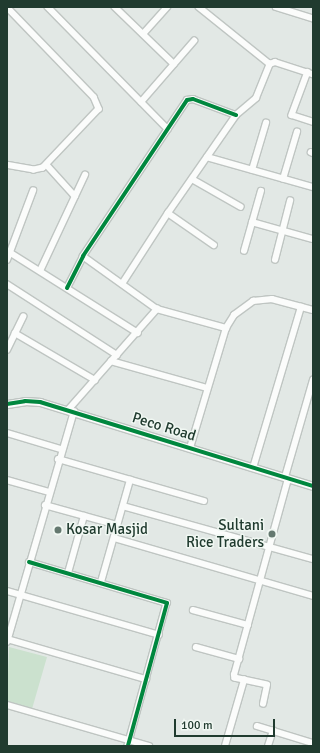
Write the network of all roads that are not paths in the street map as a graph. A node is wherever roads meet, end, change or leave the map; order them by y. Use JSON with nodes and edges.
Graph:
{"nodes":[{"id":1,"x":7,"y":7,"type":"edge"},
{"id":2,"x":48,"y":7,"type":"edge"},
{"id":3,"x":116,"y":7,"type":"edge"},
{"id":4,"x":167,"y":7,"type":"edge"},
{"id":5,"x":199,"y":7,"type":"edge"},
{"id":6,"x":276,"y":7,"type":"edge"},
{"id":7,"x":313,"y":18,"type":"edge"},
{"id":8,"x":143,"y":34,"type":"junction"},
{"id":9,"x":194,"y":41,"type":"dead end"},
{"id":10,"x":174,"y":64,"type":"junction"},
{"id":11,"x":270,"y":64,"type":"junction"},
{"id":12,"x":311,"y":73,"type":"edge"},
{"id":13,"x":141,"y":102,"type":"junction"},
{"id":14,"x":236,"y":115,"type":"junction"},
{"id":15,"x":313,"y":122,"type":"edge"},
{"id":16,"x":266,"y":123,"type":"dead end"},
{"id":17,"x":168,"y":129,"type":"junction"},
{"id":18,"x":297,"y":132,"type":"dead end"},
{"id":19,"x":207,"y":157,"type":"junction"},
{"id":20,"x":7,"y":165,"type":"edge"},
{"id":21,"x":47,"y":165,"type":"junction"},
{"id":22,"x":252,"y":170,"type":"junction"},
{"id":23,"x":85,"y":175,"type":"dead end"},
{"id":24,"x":192,"y":179,"type":"junction"},
{"id":25,"x":283,"y":179,"type":"junction"},
{"id":26,"x":313,"y":188,"type":"edge"},
{"id":27,"x":33,"y":191,"type":"dead end"},
{"id":28,"x":261,"y":191,"type":"dead end"},
{"id":29,"x":75,"y":196,"type":"junction"},
{"id":30,"x":290,"y":201,"type":"dead end"},
{"id":31,"x":241,"y":207,"type":"dead end"},
{"id":32,"x":168,"y":213,"type":"junction"},
{"id":33,"x":252,"y":222,"type":"junction"},
{"id":34,"x":282,"y":230,"type":"junction"},
{"id":35,"x":313,"y":239,"type":"edge"},
{"id":36,"x":214,"y":244,"type":"dead end"},
{"id":37,"x":7,"y":245,"type":"edge"},
{"id":38,"x":14,"y":245,"type":"junction"},
{"id":39,"x":244,"y":251,"type":"dead end"},
{"id":40,"x":11,"y":253,"type":"junction"},
{"id":41,"x":83,"y":256,"type":"junction"},
{"id":42,"x":7,"y":260,"type":"edge"},
{"id":43,"x":274,"y":260,"type":"dead end"},
{"id":44,"x":40,"y":271,"type":"junction"},
{"id":45,"x":7,"y":284,"type":"edge"},
{"id":46,"x":122,"y":284,"type":"junction"},
{"id":47,"x":67,"y":288,"type":"junction"},
{"id":48,"x":300,"y":307,"type":"junction"},
{"id":49,"x":157,"y":309,"type":"junction"},
{"id":50,"x":313,"y":310,"type":"edge"},
{"id":51,"x":23,"y":317,"type":"dead end"},
{"id":52,"x":226,"y":328,"type":"junction"},
{"id":53,"x":15,"y":332,"type":"junction"},
{"id":54,"x":138,"y":334,"type":"junction"},
{"id":55,"x":7,"y":350,"type":"edge"},
{"id":56,"x":117,"y":355,"type":"junction"},
{"id":57,"x":111,"y":361,"type":"junction"},
{"id":58,"x":95,"y":380,"type":"junction"},
{"id":59,"x":313,"y":380,"type":"edge"},
{"id":60,"x":207,"y":388,"type":"junction"},
{"id":61,"x":7,"y":404,"type":"edge"},
{"id":62,"x":71,"y":411,"type":"junction"},
{"id":63,"x":7,"y":433,"type":"edge"},
{"id":64,"x":190,"y":448,"type":"junction"},
{"id":65,"x":61,"y":449,"type":"junction"},
{"id":66,"x":58,"y":459,"type":"junction"},
{"id":67,"x":254,"y":468,"type":"junction"},
{"id":68,"x":286,"y":478,"type":"junction"},
{"id":69,"x":7,"y":480,"type":"edge"},
{"id":70,"x":130,"y":480,"type":"junction"},
{"id":71,"x":313,"y":486,"type":"edge"},
{"id":72,"x":49,"y":492,"type":"junction"},
{"id":73,"x":204,"y":501,"type":"dead end"},
{"id":74,"x":45,"y":505,"type":"junction"},
{"id":75,"x":123,"y":506,"type":"junction"},
{"id":76,"x":84,"y":516,"type":"junction"},
{"id":77,"x":117,"y":525,"type":"junction"},
{"id":78,"x":114,"y":538,"type":"junction"},
{"id":79,"x":269,"y":547,"type":"junction"},
{"id":80,"x":313,"y":559,"type":"edge"},
{"id":81,"x":29,"y":562,"type":"junction"},
{"id":82,"x":68,"y":572,"type":"junction"},
{"id":83,"x":260,"y":581,"type":"junction"},
{"id":84,"x":101,"y":582,"type":"junction"},
{"id":85,"x":7,"y":591,"type":"edge"},
{"id":86,"x":20,"y":595,"type":"junction"},
{"id":87,"x":313,"y":596,"type":"edge"},
{"id":88,"x":193,"y":610,"type":"dead end"},
{"id":89,"x":248,"y":625,"type":"junction"},
{"id":90,"x":159,"y":635,"type":"junction"},
{"id":91,"x":7,"y":640,"type":"edge"},
{"id":92,"x":196,"y":646,"type":"dead end"},
{"id":93,"x":239,"y":659,"type":"junction"},
{"id":94,"x":146,"y":679,"type":"junction"},
{"id":95,"x":244,"y":680,"type":"junction"},
{"id":96,"x":263,"y":704,"type":"dead end"},
{"id":97,"x":7,"y":705,"type":"edge"},
{"id":98,"x":257,"y":726,"type":"dead end"},
{"id":99,"x":273,"y":730,"type":"junction"},
{"id":100,"x":129,"y":743,"type":"edge"},
{"id":101,"x":313,"y":743,"type":"edge"},
{"id":102,"x":149,"y":746,"type":"edge"},
{"id":103,"x":225,"y":746,"type":"edge"},
{"id":104,"x":268,"y":746,"type":"edge"}],
"edges":[{"from":1,"to":21,"type":"street"},
{"from":2,"to":13,"type":"street"},
{"from":3,"to":8,"type":"street"},
{"from":4,"to":8,"type":"street"},
{"from":5,"to":11,"type":"street"},
{"from":6,"to":7,"type":"street"},
{"from":8,"to":10,"type":"street"},
{"from":9,"to":10,"type":"street"},
{"from":10,"to":13,"type":"street"},
{"from":11,"to":12,"type":"street"},
{"from":11,"to":14,"type":"street"},
{"from":12,"to":15,"type":"street"},
{"from":13,"to":17,"type":"street"},
{"from":14,"to":17,"type":"street"},
{"from":14,"to":19,"type":"street"},
{"from":16,"to":22,"type":"street"},
{"from":17,"to":41,"type":"street"},
{"from":18,"to":25,"type":"street"},
{"from":19,"to":22,"type":"street"},
{"from":19,"to":24,"type":"street"},
{"from":20,"to":21,"type":"street"},
{"from":21,"to":29,"type":"street"},
{"from":22,"to":25,"type":"street"},
{"from":23,"to":29,"type":"street"},
{"from":24,"to":31,"type":"street"},
{"from":24,"to":32,"type":"street"},
{"from":25,"to":26,"type":"street"},
{"from":27,"to":38,"type":"street"},
{"from":28,"to":33,"type":"street"},
{"from":29,"to":44,"type":"street"},
{"from":30,"to":34,"type":"street"},
{"from":32,"to":36,"type":"street"},
{"from":32,"to":46,"type":"street"},
{"from":33,"to":34,"type":"street"},
{"from":33,"to":39,"type":"street"},
{"from":34,"to":35,"type":"street"},
{"from":34,"to":43,"type":"street"},
{"from":37,"to":38,"type":"street"},
{"from":38,"to":40,"type":"street"},
{"from":40,"to":42,"type":"street"},
{"from":40,"to":44,"type":"street"},
{"from":41,"to":46,"type":"street"},
{"from":41,"to":47,"type":"street"},
{"from":44,"to":47,"type":"street"},
{"from":45,"to":56,"type":"street"},
{"from":46,"to":49,"type":"street"},
{"from":47,"to":54,"type":"street"},
{"from":48,"to":50,"type":"street"},
{"from":48,"to":52,"type":"street"},
{"from":48,"to":67,"type":"street"},
{"from":49,"to":52,"type":"street"},
{"from":49,"to":54,"type":"street"},
{"from":51,"to":53,"type":"street"},
{"from":52,"to":60,"type":"street"},
{"from":53,"to":55,"type":"street"},
{"from":53,"to":58,"type":"street"},
{"from":54,"to":56,"type":"street"},
{"from":56,"to":57,"type":"street"},
{"from":57,"to":58,"type":"street"},
{"from":57,"to":60,"type":"street"},
{"from":58,"to":62,"type":"street"},
{"from":59,"to":68,"type":"street"},
{"from":60,"to":64,"type":"street"},
{"from":61,"to":62,"type":"street","name":"Peco Road"},
{"from":62,"to":64,"type":"street","name":"Peco Road"},
{"from":62,"to":65,"type":"street"},
{"from":63,"to":65,"type":"street"},
{"from":64,"to":67,"type":"street","name":"Peco Road"},
{"from":65,"to":66,"type":"street"},
{"from":66,"to":70,"type":"street"},
{"from":66,"to":72,"type":"street"},
{"from":67,"to":68,"type":"street","name":"Peco Road"},
{"from":68,"to":71,"type":"street","name":"Peco Road"},
{"from":68,"to":79,"type":"street"},
{"from":69,"to":72,"type":"street"},
{"from":70,"to":73,"type":"street"},
{"from":70,"to":75,"type":"street"},
{"from":72,"to":74,"type":"street"},
{"from":74,"to":76,"type":"street"},
{"from":74,"to":81,"type":"street"},
{"from":75,"to":77,"type":"street"},
{"from":75,"to":79,"type":"street"},
{"from":76,"to":77,"type":"street"},
{"from":76,"to":82,"type":"street"},
{"from":77,"to":78,"type":"street"},
{"from":78,"to":83,"type":"street"},
{"from":78,"to":84,"type":"street"},
{"from":79,"to":80,"type":"street"},
{"from":79,"to":83,"type":"street"},
{"from":81,"to":82,"type":"street"},
{"from":81,"to":86,"type":"street"},
{"from":82,"to":84,"type":"street"},
{"from":83,"to":87,"type":"street"},
{"from":83,"to":89,"type":"street"},
{"from":84,"to":90,"type":"street"},
{"from":85,"to":86,"type":"street"},
{"from":86,"to":90,"type":"street"},
{"from":86,"to":91,"type":"street"},
{"from":88,"to":89,"type":"street"},
{"from":89,"to":93,"type":"street"},
{"from":90,"to":94,"type":"street"},
{"from":91,"to":94,"type":"street"},
{"from":92,"to":93,"type":"street"},
{"from":93,"to":95,"type":"street"},
{"from":94,"to":100,"type":"street"},
{"from":95,"to":96,"type":"street"},
{"from":95,"to":103,"type":"street"},
{"from":97,"to":100,"type":"street"},
{"from":98,"to":99,"type":"street"},
{"from":99,"to":101,"type":"street"},
{"from":99,"to":104,"type":"street"},
{"from":100,"to":102,"type":"street"}]}
